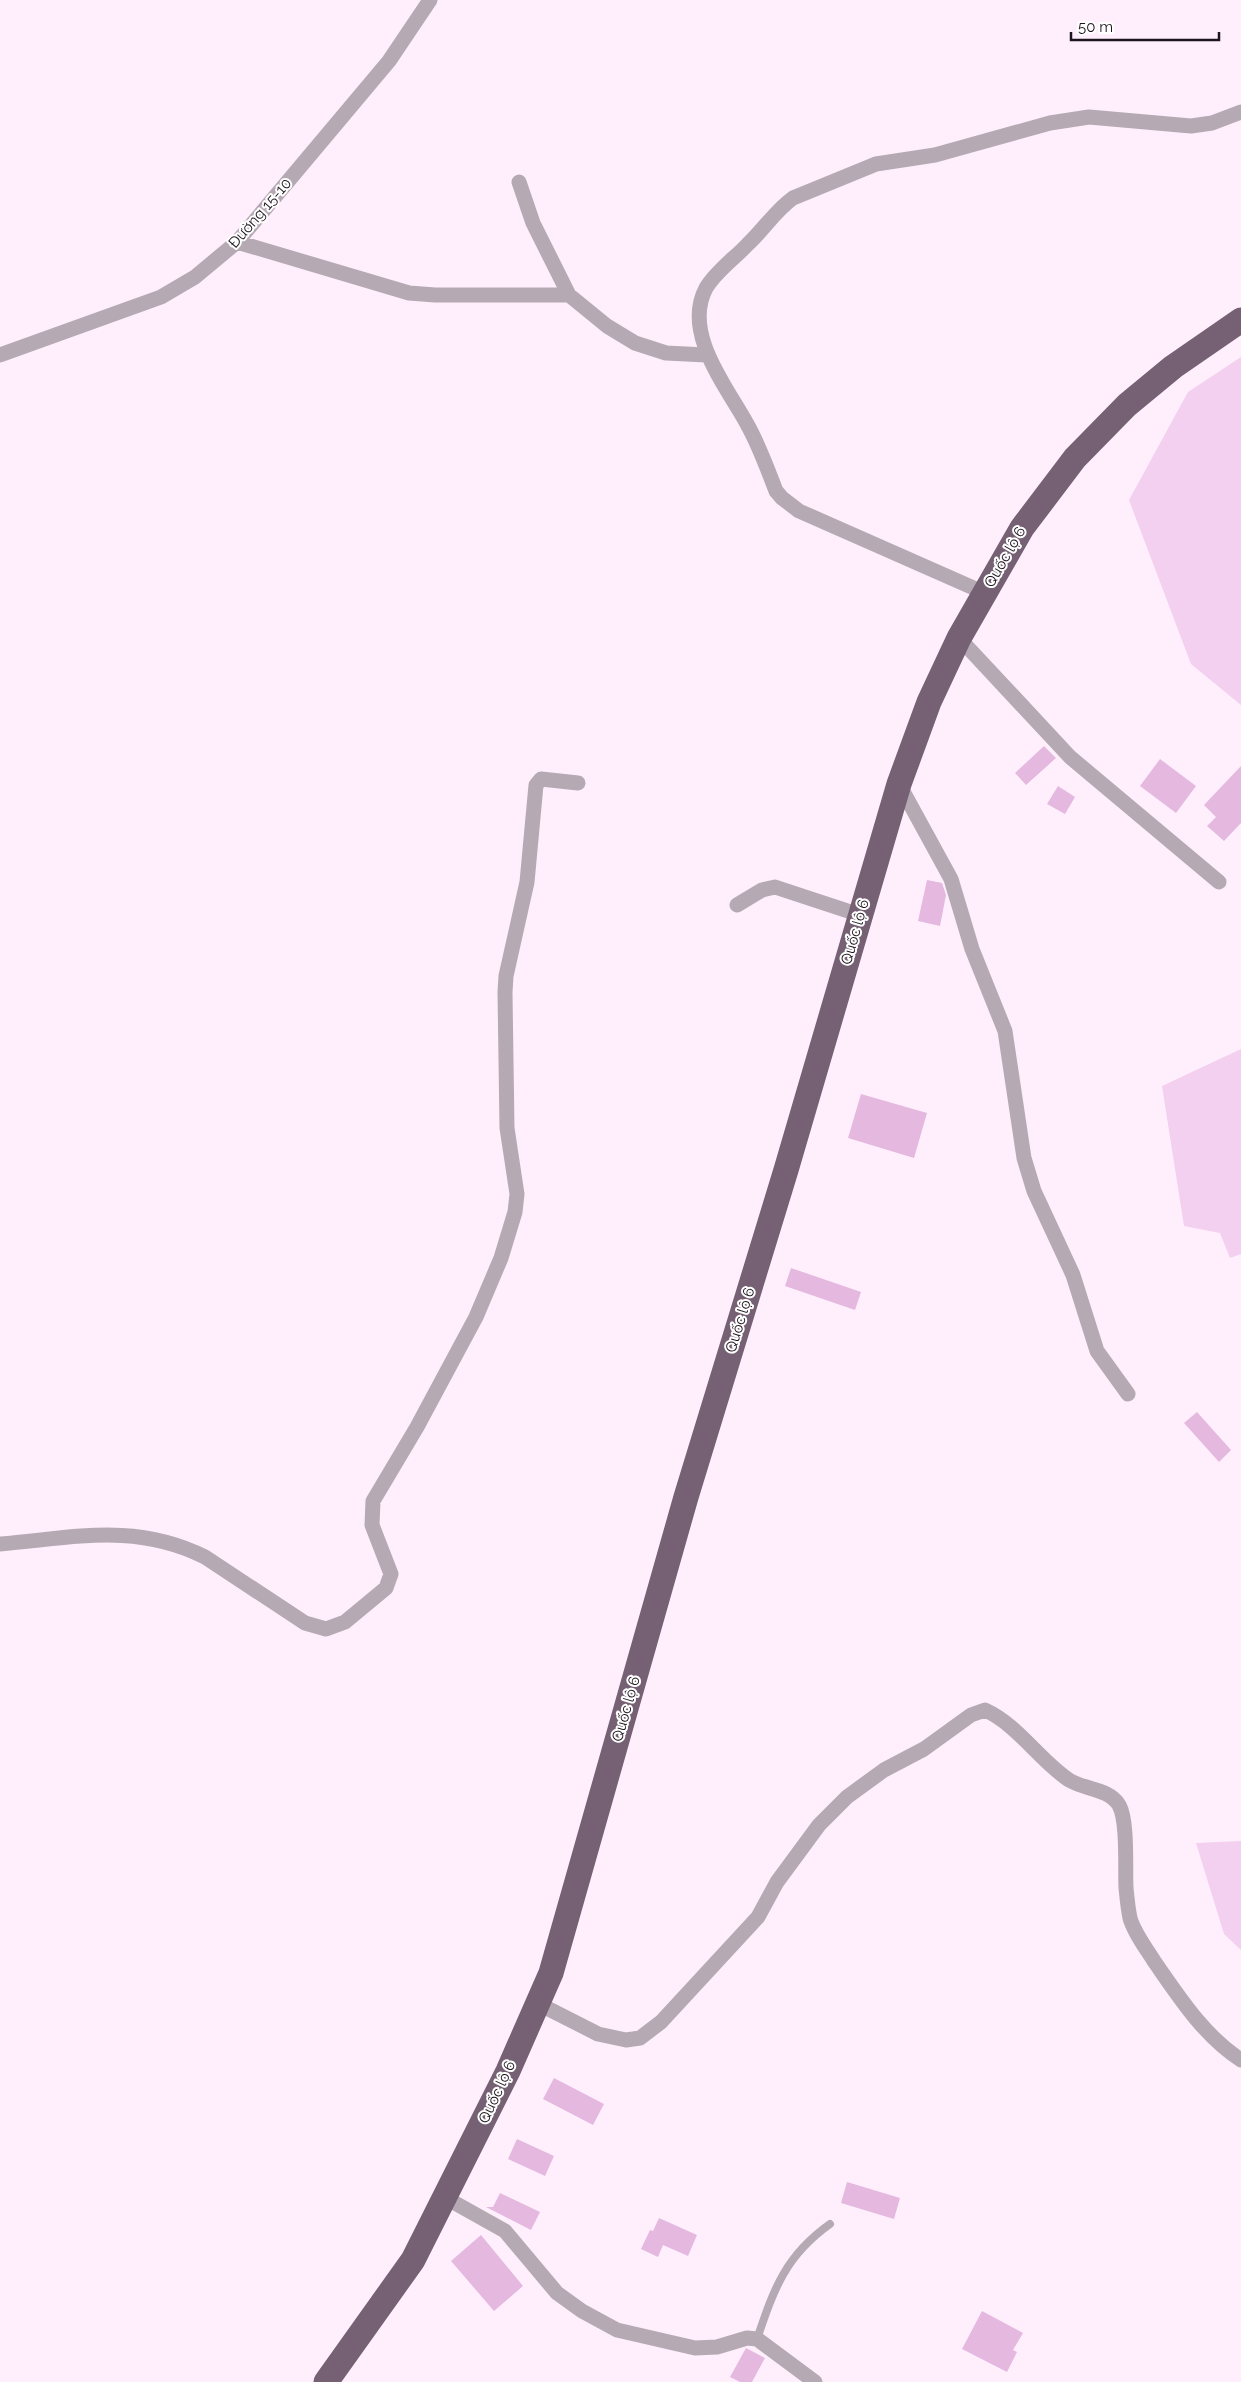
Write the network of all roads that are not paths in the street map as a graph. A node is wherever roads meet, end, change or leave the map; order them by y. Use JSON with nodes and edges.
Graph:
{"nodes":[{"id":1,"x":430,"y":0,"type":"edge"},
{"id":2,"x":1241,"y":112,"type":"edge"},
{"id":3,"x":518,"y":182,"type":"dead end"},
{"id":4,"x":237,"y":242,"type":"junction"},
{"id":5,"x":569,"y":295,"type":"junction"},
{"id":6,"x":1241,"y":320,"type":"edge"},
{"id":7,"x":0,"y":355,"type":"edge"},
{"id":8,"x":706,"y":355,"type":"junction"},
{"id":9,"x":985,"y":593,"type":"junction"},
{"id":10,"x":959,"y":638,"type":"junction"},
{"id":11,"x":578,"y":783,"type":"dead end"},
{"id":12,"x":899,"y":784,"type":"junction"},
{"id":13,"x":1219,"y":882,"type":"dead end"},
{"id":14,"x":737,"y":905,"type":"dead end"},
{"id":15,"x":860,"y":915,"type":"junction"},
{"id":16,"x":1128,"y":1394,"type":"dead end"},
{"id":17,"x":0,"y":1544,"type":"edge"},
{"id":18,"x":538,"y":2003,"type":"junction"},
{"id":19,"x":1241,"y":2060,"type":"edge"},
{"id":20,"x":446,"y":2198,"type":"junction"},
{"id":21,"x":830,"y":2224,"type":"dead end"},
{"id":22,"x":757,"y":2340,"type":"junction"},
{"id":23,"x":326,"y":2382,"type":"edge"},
{"id":24,"x":815,"y":2382,"type":"edge"}],
"edges":[{"from":1,"to":4,"type":"street","name":"Đường 15-10"},
{"from":2,"to":8,"type":"street"},
{"from":3,"to":5,"type":"street"},
{"from":4,"to":5,"type":"street"},
{"from":4,"to":7,"type":"street","name":"Đường 15-10"},
{"from":5,"to":8,"type":"street"},
{"from":6,"to":9,"type":"highway","name":"Quốc lộ 6"},
{"from":8,"to":9,"type":"street"},
{"from":9,"to":10,"type":"highway","name":"Quốc lộ 6"},
{"from":10,"to":12,"type":"highway","name":"Quốc lộ 6"},
{"from":10,"to":13,"type":"street"},
{"from":11,"to":17,"type":"street"},
{"from":12,"to":15,"type":"highway","name":"Quốc lộ 6"},
{"from":12,"to":16,"type":"street"},
{"from":14,"to":15,"type":"street"},
{"from":15,"to":18,"type":"highway","name":"Quốc lộ 6"},
{"from":18,"to":19,"type":"street"},
{"from":18,"to":20,"type":"highway","name":"Quốc lộ 6"},
{"from":20,"to":22,"type":"street"},
{"from":20,"to":23,"type":"highway","name":"Quốc lộ 6"},
{"from":21,"to":22,"type":"lane"},
{"from":22,"to":24,"type":"street"}]}
